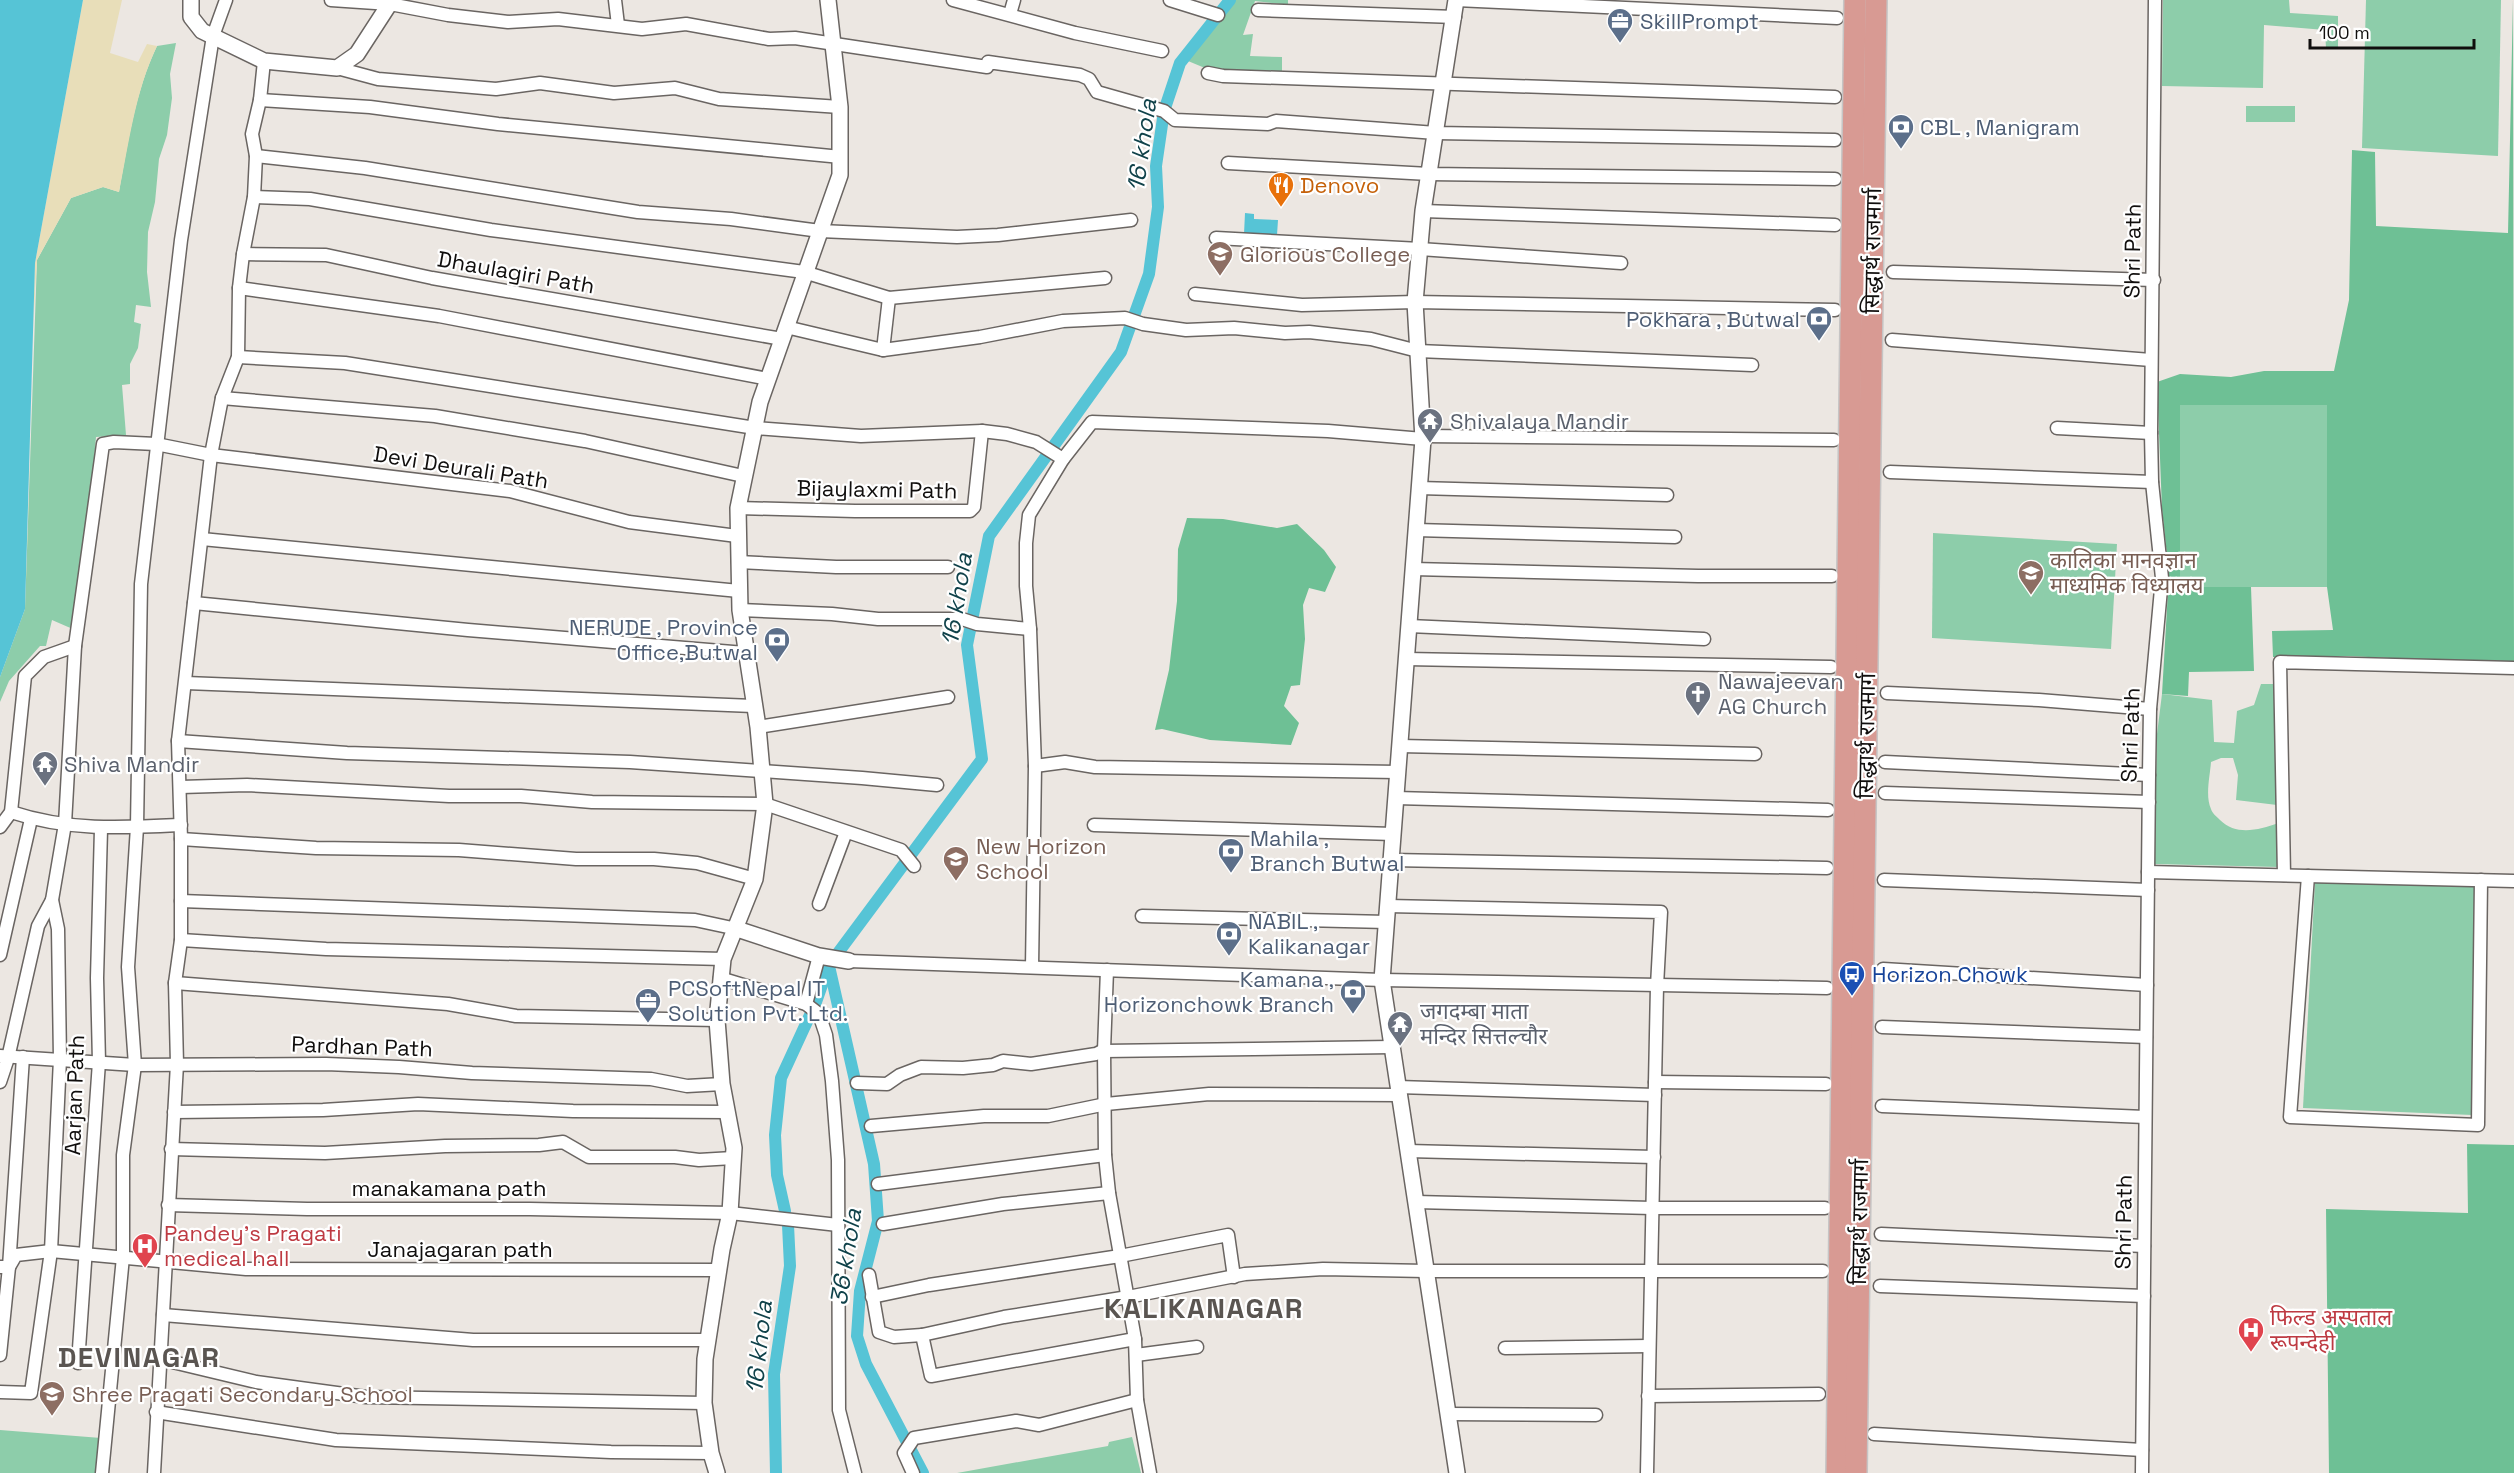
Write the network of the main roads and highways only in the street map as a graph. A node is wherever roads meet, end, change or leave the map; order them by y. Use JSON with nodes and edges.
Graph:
{"nodes":[{"id":1,"x":1856,"y":0,"type":"edge"},
{"id":2,"x":1876,"y":0,"type":"edge"},
{"id":3,"x":1837,"y":1473,"type":"edge"},
{"id":4,"x":1856,"y":1473,"type":"edge"}],
"edges":[{"from":1,"to":3,"type":"highway","name":"सिद्धार्थ राजमार्ग"},
{"from":2,"to":4,"type":"highway","name":"सिद्धार्थ राजमार्ग"}]}
